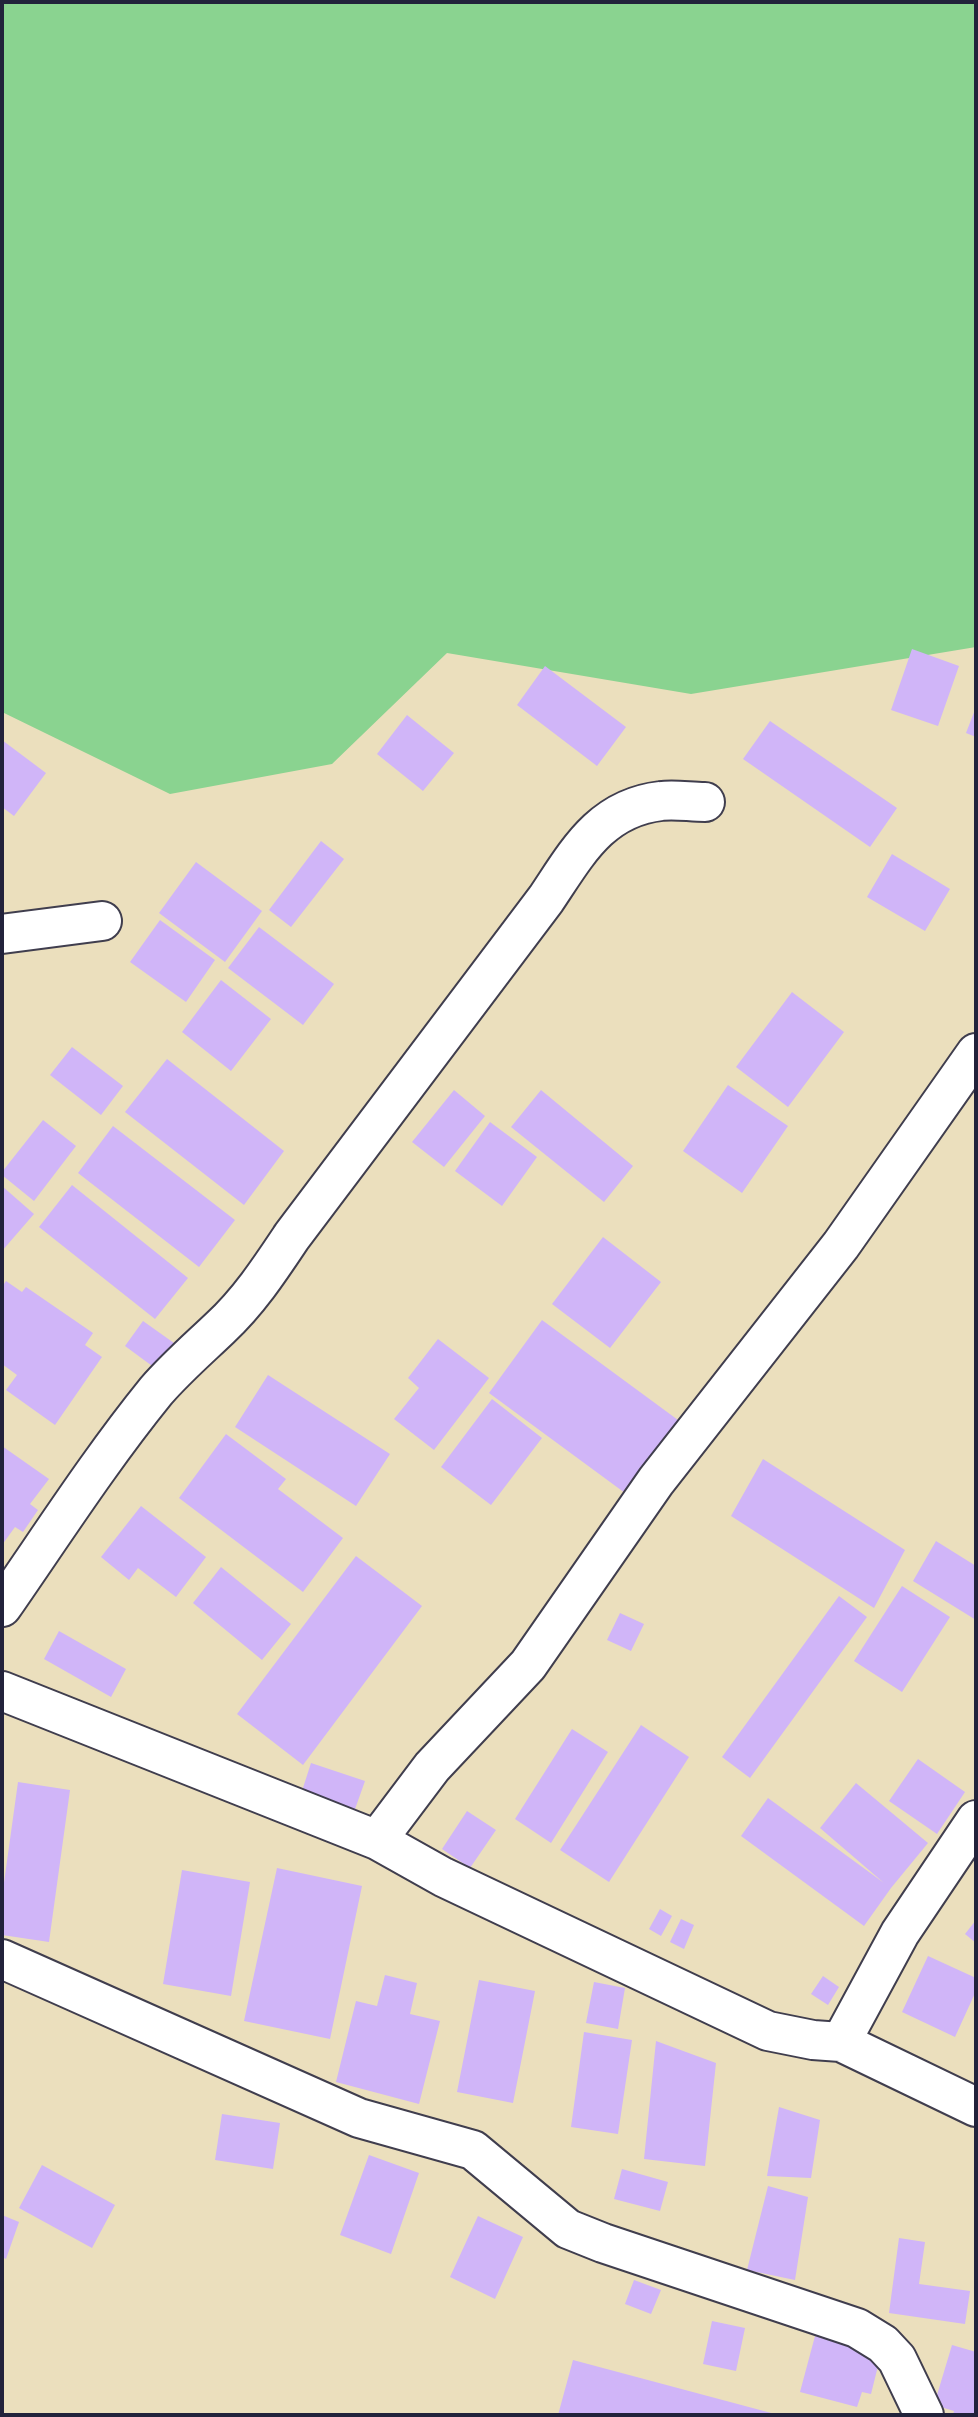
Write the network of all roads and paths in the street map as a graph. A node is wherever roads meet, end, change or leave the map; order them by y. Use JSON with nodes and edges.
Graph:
{"nodes":[{"id":1,"x":705,"y":802,"type":"dead end"},
{"id":2,"x":102,"y":922,"type":"dead end"},
{"id":3,"x":2,"y":934,"type":"edge"},
{"id":4,"x":976,"y":1053,"type":"edge"},
{"id":5,"x":2,"y":1607,"type":"edge"},
{"id":6,"x":2,"y":1690,"type":"edge"},
{"id":7,"x":976,"y":1820,"type":"edge"},
{"id":8,"x":377,"y":1840,"type":"junction"},
{"id":9,"x":2,"y":1959,"type":"edge"},
{"id":10,"x":841,"y":2042,"type":"junction"},
{"id":11,"x":976,"y":2107,"type":"edge"},
{"id":12,"x":925,"y":2415,"type":"edge"}],
"edges":[{"from":1,"to":5,"type":"street"},
{"from":2,"to":3,"type":"street"},
{"from":4,"to":8,"type":"street"},
{"from":6,"to":8,"type":"street"},
{"from":7,"to":10,"type":"street"},
{"from":8,"to":10,"type":"street"},
{"from":9,"to":12,"type":"street"},
{"from":10,"to":11,"type":"street"}]}
